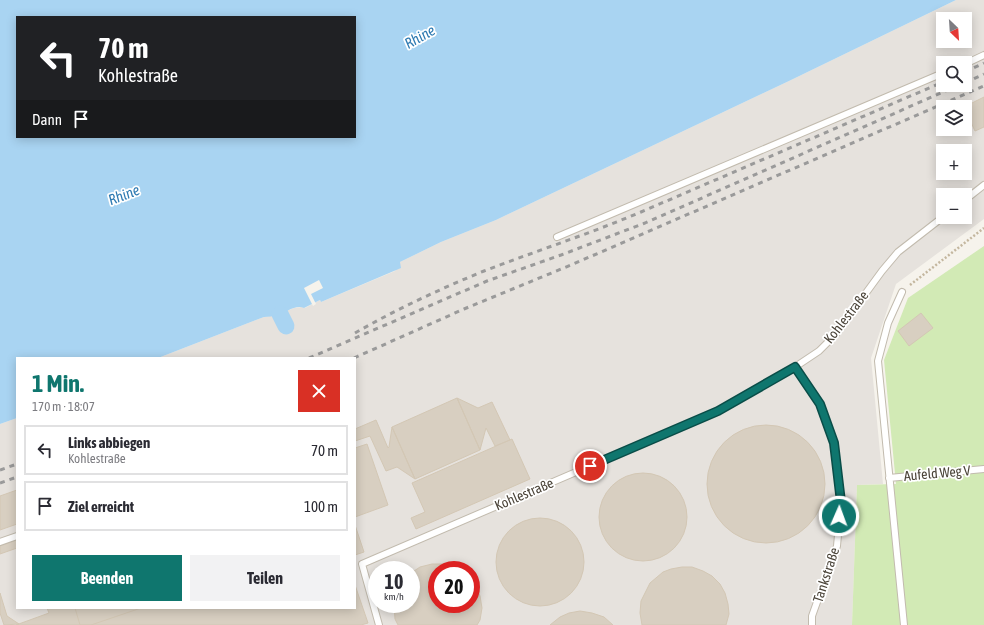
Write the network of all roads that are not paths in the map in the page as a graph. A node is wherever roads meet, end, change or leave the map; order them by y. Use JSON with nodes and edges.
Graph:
{"nodes":[{"id":1,"x":984,"y":55,"type":"edge"},
{"id":2,"x":972,"y":61,"type":"edge"},
{"id":3,"x":936,"y":77,"type":"edge"},
{"id":4,"x":984,"y":185,"type":"edge"},
{"id":5,"x":972,"y":194,"type":"edge"},
{"id":6,"x":936,"y":222,"type":"edge"},
{"id":7,"x":557,"y":237,"type":"dead end"},
{"id":8,"x":902,"y":292,"type":"road end"},
{"id":9,"x":795,"y":367,"type":"junction"},
{"id":10,"x":984,"y":469,"type":"edge"},
{"id":11,"x":889,"y":478,"type":"junction"},
{"id":12,"x":16,"y":536,"type":"edge"},
{"id":13,"x":0,"y":542,"type":"edge"},
{"id":14,"x":379,"y":625,"type":"edge"},
{"id":15,"x":812,"y":625,"type":"edge"},
{"id":16,"x":904,"y":625,"type":"edge"}],
"edges":[{"from":1,"to":2,"type":"lane"},
{"from":3,"to":7,"type":"lane"},
{"from":4,"to":5,"type":"lane"},
{"from":6,"to":9,"type":"lane","name":"Kohlestraße"},
{"from":8,"to":11,"type":"lane"},
{"from":9,"to":14,"type":"lane","name":"Kohlestraße"},
{"from":9,"to":15,"type":"lane","name":"Tankstraße"},
{"from":10,"to":11,"type":"lane","name":"Aufeld Weg V"},
{"from":11,"to":16,"type":"lane"},
{"from":12,"to":13,"type":"lane"}]}
